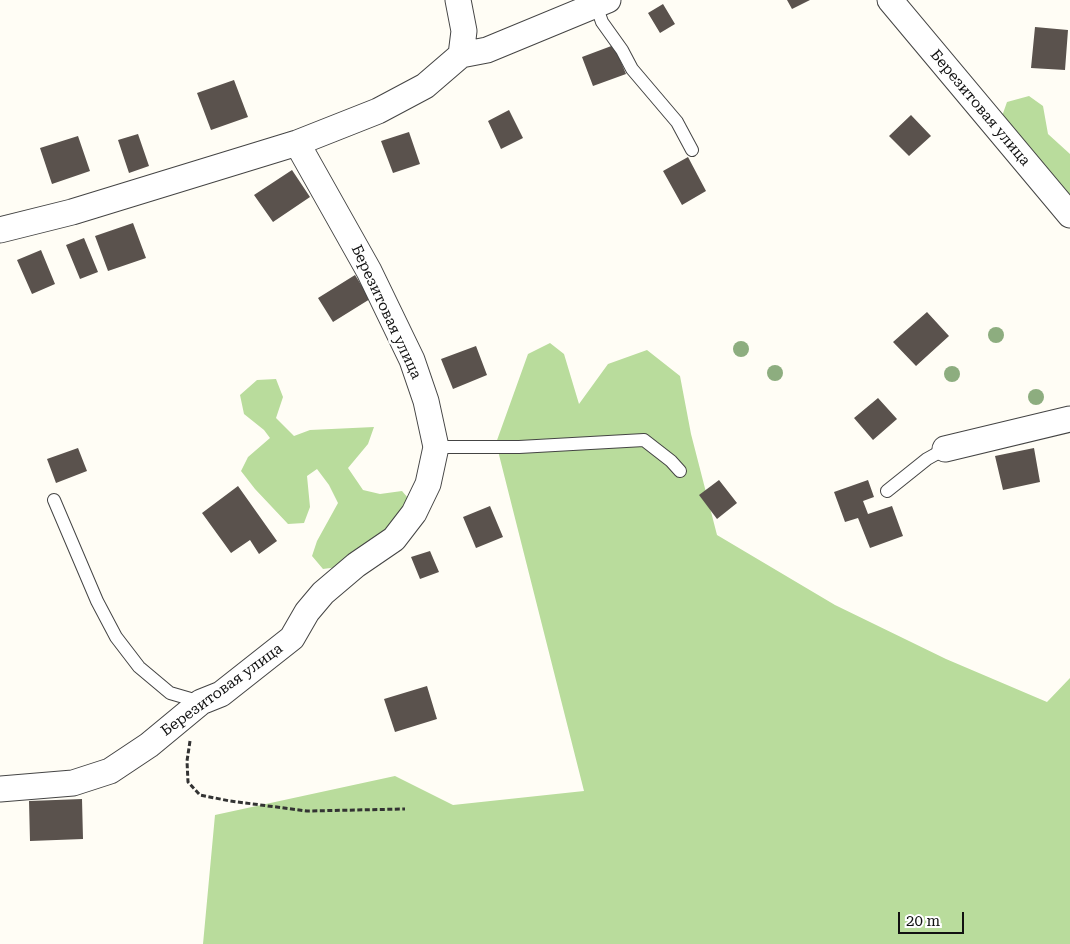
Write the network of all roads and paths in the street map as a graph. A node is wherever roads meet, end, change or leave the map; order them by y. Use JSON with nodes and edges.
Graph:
{"nodes":[{"id":1,"x":458,"y":0,"type":"edge"},
{"id":2,"x":890,"y":0,"type":"edge"},
{"id":3,"x":602,"y":2,"type":"edge"},
{"id":4,"x":461,"y":55,"type":"junction"},
{"id":5,"x":297,"y":143,"type":"junction"},
{"id":6,"x":692,"y":150,"type":"dead end"},
{"id":7,"x":1070,"y":215,"type":"edge"},
{"id":8,"x":0,"y":230,"type":"edge"},
{"id":9,"x":1070,"y":418,"type":"edge"},
{"id":10,"x":436,"y":448,"type":"junction"},
{"id":11,"x":945,"y":449,"type":"joint"},
{"id":12,"x":680,"y":472,"type":"dead end"},
{"id":13,"x":887,"y":491,"type":"dead end"},
{"id":14,"x":54,"y":500,"type":"dead end"},
{"id":15,"x":201,"y":702,"type":"junction"},
{"id":16,"x":190,"y":738,"type":"dead end"},
{"id":17,"x":0,"y":789,"type":"edge"},
{"id":18,"x":405,"y":809,"type":"dead end"}],
"edges":[{"from":1,"to":4,"type":"street"},
{"from":2,"to":7,"type":"street","name":"Березитовая улица"},
{"from":3,"to":4,"type":"street"},
{"from":3,"to":6,"type":"lane"},
{"from":4,"to":5,"type":"street"},
{"from":5,"to":8,"type":"street"},
{"from":5,"to":10,"type":"street","name":"Березитовая улица"},
{"from":9,"to":11,"type":"street"},
{"from":10,"to":12,"type":"lane"},
{"from":10,"to":15,"type":"street","name":"Березитовая улица"},
{"from":11,"to":13,"type":"lane"},
{"from":14,"to":15,"type":"lane"},
{"from":15,"to":17,"type":"street","name":"Березитовая улица"},
{"from":16,"to":18,"type":"path"}]}
